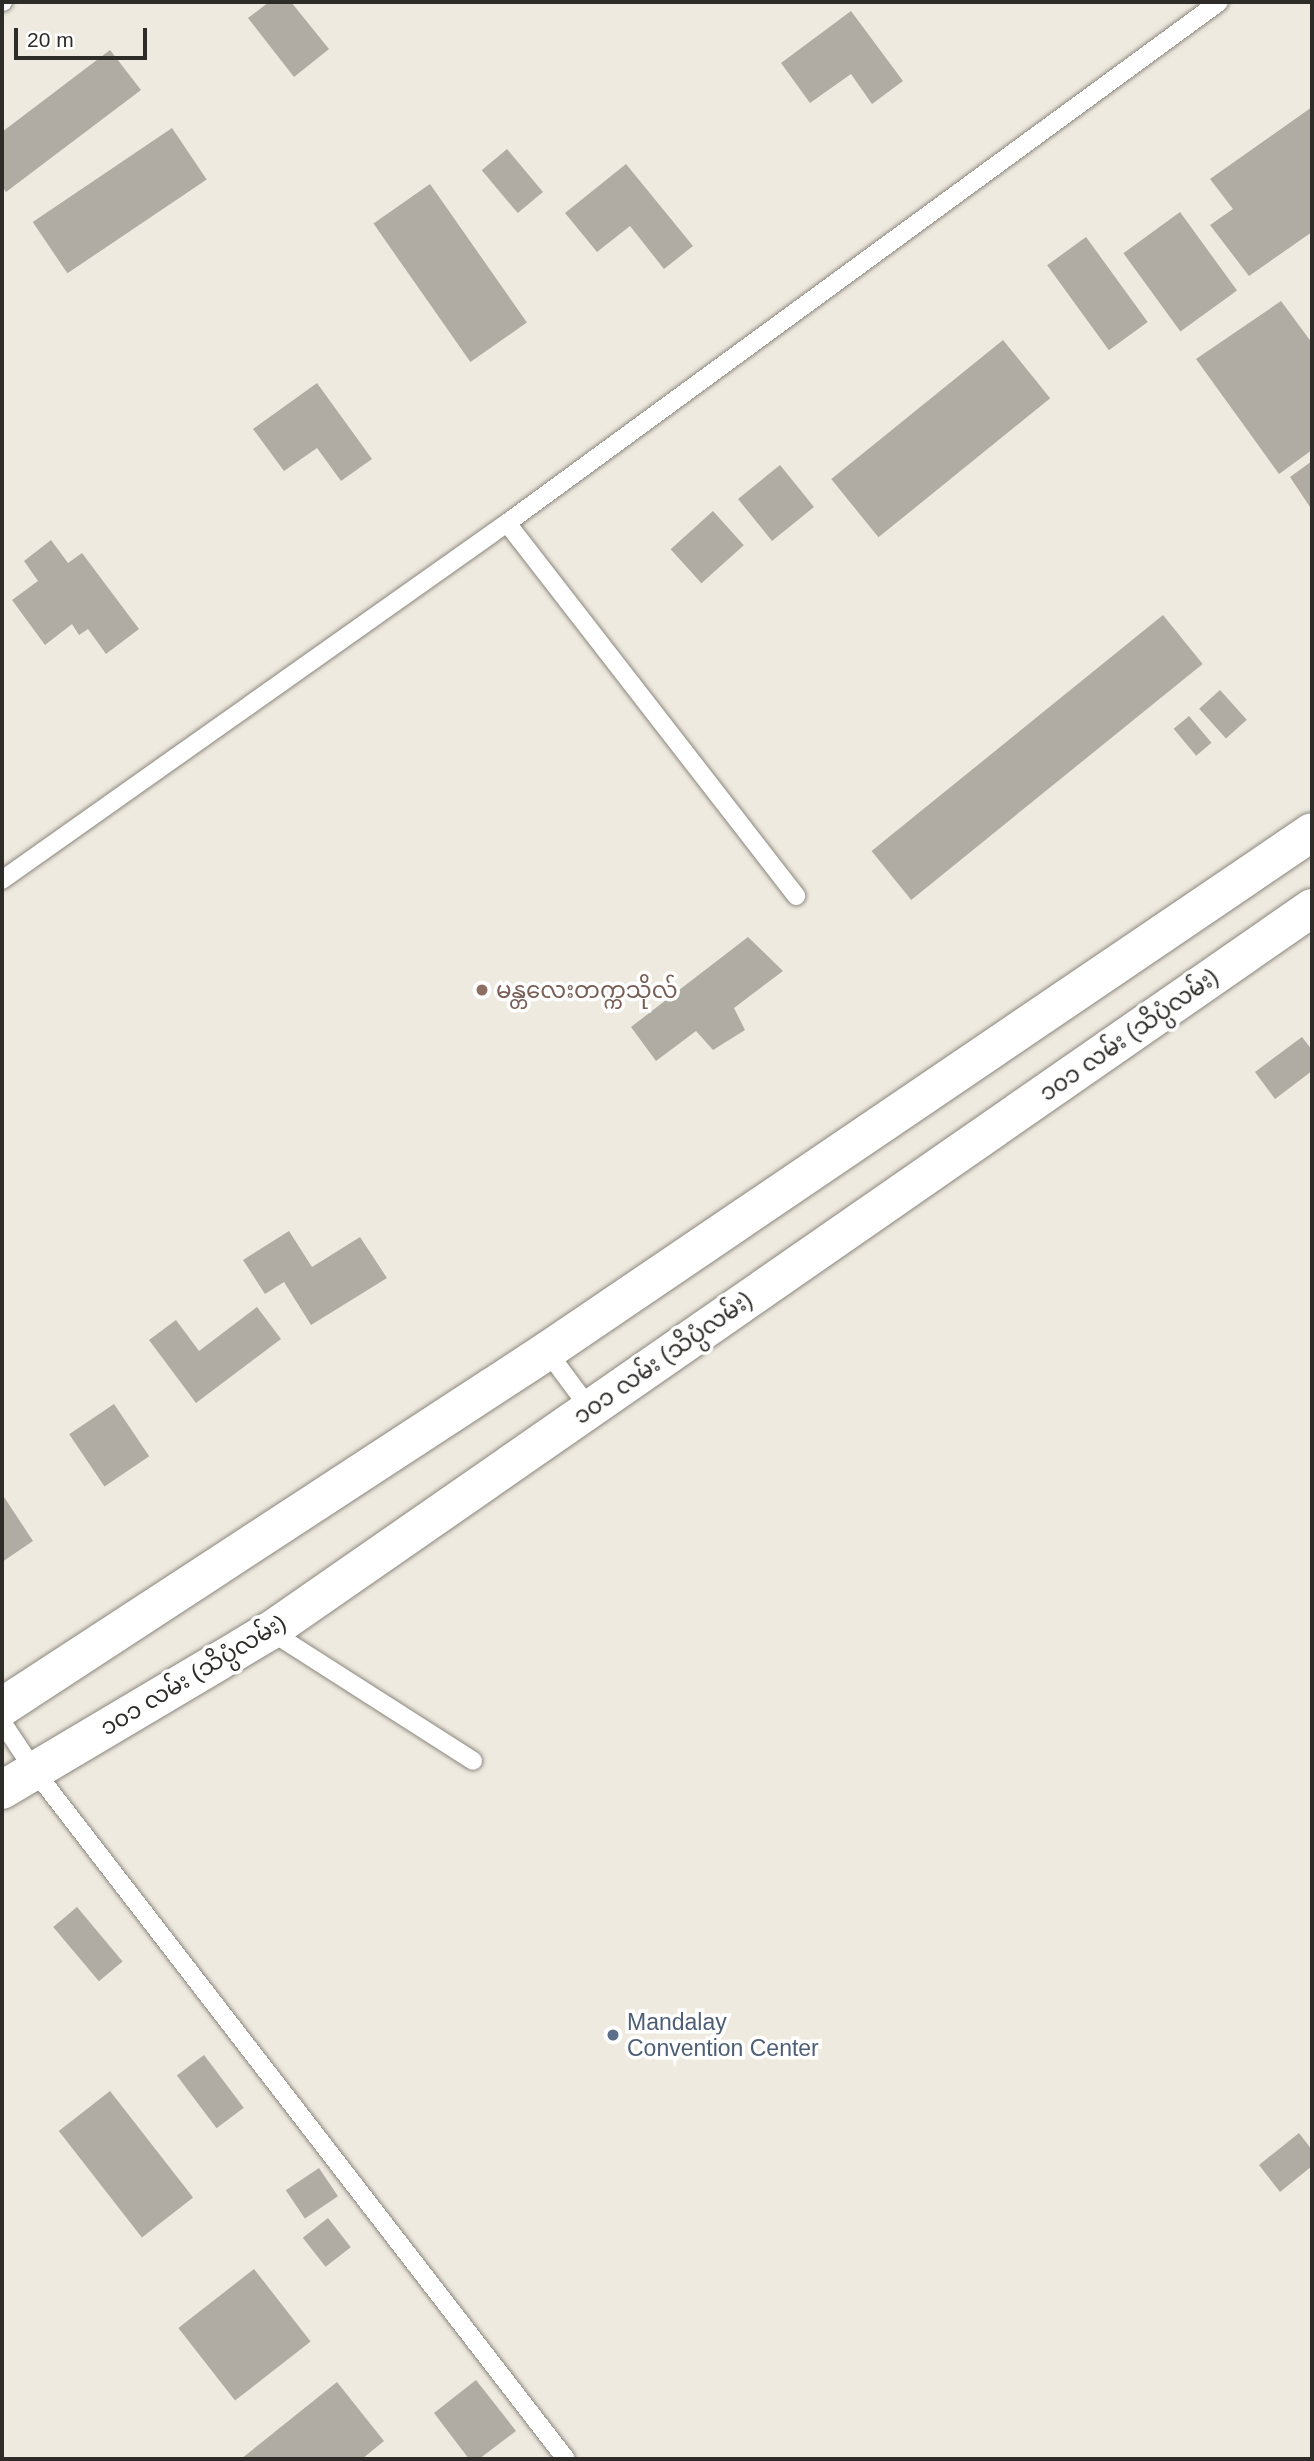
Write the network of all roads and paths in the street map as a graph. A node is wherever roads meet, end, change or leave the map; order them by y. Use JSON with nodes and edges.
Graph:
{"nodes":[{"id":1,"x":1219,"y":2,"type":"edge"},
{"id":2,"x":507,"y":523,"type":"junction"},
{"id":3,"x":1312,"y":832,"type":"edge"},
{"id":4,"x":2,"y":880,"type":"edge"},
{"id":5,"x":796,"y":896,"type":"dead end"},
{"id":6,"x":1312,"y":908,"type":"edge"},
{"id":7,"x":548,"y":1351,"type":"junction"},
{"id":8,"x":590,"y":1409,"type":"junction"},
{"id":9,"x":270,"y":1631,"type":"junction"},
{"id":10,"x":2,"y":1707,"type":"edge"},
{"id":11,"x":2,"y":1722,"type":"edge"},
{"id":12,"x":473,"y":1760,"type":"dead end"},
{"id":13,"x":34,"y":1770,"type":"junction"},
{"id":14,"x":2,"y":1790,"type":"edge"},
{"id":15,"x":566,"y":2459,"type":"edge"}],
"edges":[{"from":1,"to":2,"type":"lane"},
{"from":2,"to":4,"type":"lane"},
{"from":2,"to":5,"type":"lane"},
{"from":3,"to":7,"type":"main road"},
{"from":6,"to":8,"type":"main road","name":"၁၀၁ လမ်း (သိပ္ပံလမ်း)"},
{"from":7,"to":8,"type":"lane"},
{"from":7,"to":10,"type":"main road"},
{"from":8,"to":9,"type":"main road","name":"၁၀၁ လမ်း (သိပ္ပံလမ်း)"},
{"from":9,"to":12,"type":"lane"},
{"from":9,"to":13,"type":"main road","name":"၁၀၁ လမ်း (သိပ္ပံလမ်း)"},
{"from":11,"to":13,"type":"lane"},
{"from":13,"to":14,"type":"main road","name":"၁၀၁ လမ်း (သိပ္ပံလမ်း)"},
{"from":13,"to":15,"type":"lane"}]}
